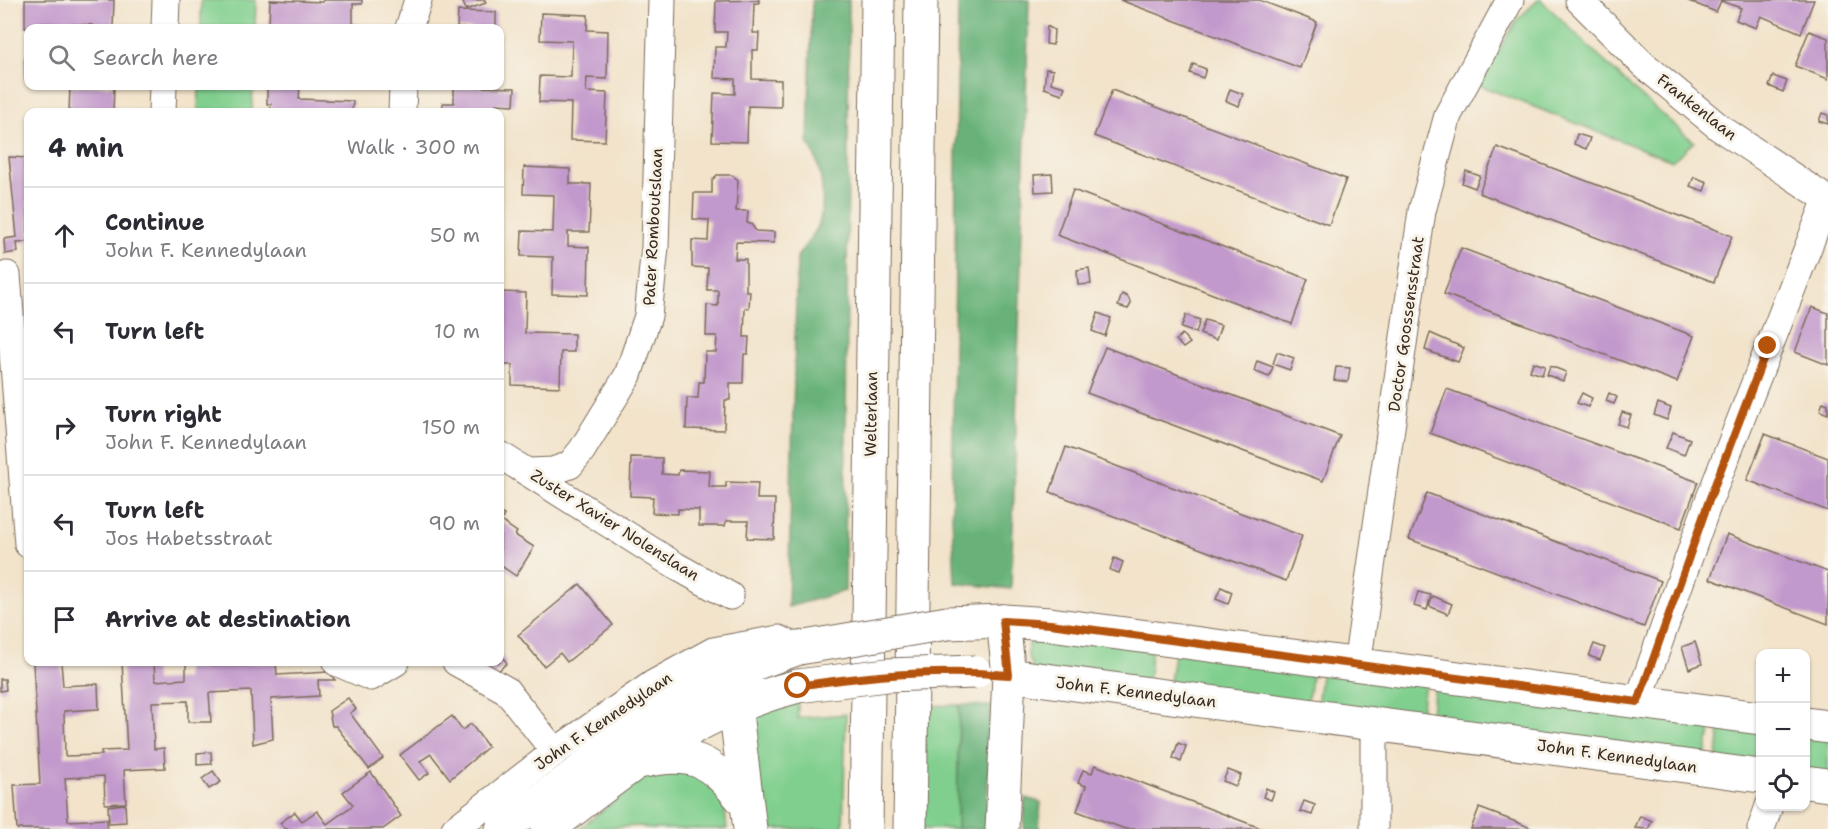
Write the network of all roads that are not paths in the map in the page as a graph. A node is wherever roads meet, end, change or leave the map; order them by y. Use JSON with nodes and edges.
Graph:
{"nodes":[{"id":1,"x":166,"y":0,"type":"edge"},
{"id":2,"x":418,"y":0,"type":"edge"},
{"id":3,"x":662,"y":0,"type":"edge"},
{"id":4,"x":878,"y":0,"type":"edge"},
{"id":5,"x":921,"y":0,"type":"edge"},
{"id":6,"x":1510,"y":0,"type":"edge"},
{"id":7,"x":1579,"y":0,"type":"edge"},
{"id":8,"x":165,"y":24,"type":"edge"},
{"id":9,"x":410,"y":24,"type":"edge"},
{"id":10,"x":163,"y":90,"type":"edge"},
{"id":11,"x":403,"y":90,"type":"edge"},
{"id":12,"x":162,"y":108,"type":"edge"},
{"id":13,"x":402,"y":108,"type":"edge"},
{"id":14,"x":1828,"y":199,"type":"edge"},
{"id":15,"x":12,"y":276,"type":"edge"},
{"id":16,"x":504,"y":456,"type":"edge"},
{"id":17,"x":530,"y":472,"type":"junction"},
{"id":18,"x":24,"y":477,"type":"edge"},
{"id":19,"x":730,"y":596,"type":"dead end"},
{"id":20,"x":990,"y":621,"type":"junction"},
{"id":21,"x":799,"y":648,"type":"junction"},
{"id":22,"x":750,"y":663,"type":"junction"},
{"id":23,"x":1357,"y":665,"type":"junction"},
{"id":24,"x":345,"y":666,"type":"edge"},
{"id":25,"x":389,"y":666,"type":"edge"},
{"id":26,"x":463,"y":666,"type":"edge"},
{"id":27,"x":1009,"y":675,"type":"junction"},
{"id":28,"x":1638,"y":702,"type":"junction"},
{"id":29,"x":735,"y":705,"type":"junction"},
{"id":30,"x":1756,"y":717,"type":"edge"},
{"id":31,"x":1374,"y":724,"type":"junction"},
{"id":32,"x":1810,"y":725,"type":"edge"},
{"id":33,"x":1828,"y":727,"type":"edge"},
{"id":34,"x":555,"y":752,"type":"junction"},
{"id":35,"x":634,"y":763,"type":"junction"},
{"id":36,"x":1756,"y":775,"type":"edge"},
{"id":37,"x":1810,"y":783,"type":"edge"},
{"id":38,"x":1828,"y":785,"type":"edge"},
{"id":39,"x":1768,"y":811,"type":"edge"},
{"id":40,"x":748,"y":816,"type":"edge"},
{"id":41,"x":455,"y":829,"type":"edge"},
{"id":42,"x":502,"y":829,"type":"edge"},
{"id":43,"x":548,"y":829,"type":"edge"},
{"id":44,"x":866,"y":829,"type":"edge"},
{"id":45,"x":910,"y":829,"type":"edge"},
{"id":46,"x":1002,"y":829,"type":"edge"},
{"id":47,"x":1374,"y":829,"type":"edge"},
{"id":48,"x":1761,"y":829,"type":"edge"}],
"edges":[{"from":1,"to":8,"type":"street"},
{"from":2,"to":9,"type":"street"},
{"from":3,"to":17,"type":"street","name":"Pater Romboutslaan"},
{"from":4,"to":44,"type":"main road","name":"Welterlaan"},
{"from":5,"to":45,"type":"main road"},
{"from":6,"to":23,"type":"street","name":"Doctor Goossensstraat"},
{"from":7,"to":14,"type":"street","name":"Frankenlaan"},
{"from":10,"to":12,"type":"street"},
{"from":11,"to":13,"type":"street"},
{"from":14,"to":28,"type":"street"},
{"from":15,"to":18,"type":"street"},
{"from":16,"to":17,"type":"street","name":"Zuster Xavier Nolenslaan"},
{"from":17,"to":19,"type":"street","name":"Zuster Xavier Nolenslaan"},
{"from":20,"to":21,"type":"main road","name":"John F. Kennedylaan","bridge":true},
{"from":20,"to":23,"type":"main road","name":"John F. Kennedylaan"},
{"from":20,"to":27,"type":"main road"},
{"from":21,"to":22,"type":"main road","name":"John F. Kennedylaan"},
{"from":21,"to":34,"type":"street","name":"John F. Kennedylaan"},
{"from":22,"to":29,"type":"main road"},
{"from":22,"to":42,"type":"main road","name":"John F. Kennedylaan"},
{"from":23,"to":28,"type":"main road","name":"John F. Kennedylaan"},
{"from":24,"to":25,"type":"street"},
{"from":26,"to":34,"type":"street"},
{"from":27,"to":29,"type":"main road","name":"John F. Kennedylaan","bridge":true},
{"from":27,"to":31,"type":"main road","name":"John F. Kennedylaan"},
{"from":27,"to":46,"type":"main road"},
{"from":28,"to":30,"type":"main road","name":"John F. Kennedylaan"},
{"from":29,"to":35,"type":"main road","name":"John F. Kennedylaan"},
{"from":29,"to":40,"type":"main road"},
{"from":31,"to":36,"type":"main road","name":"John F. Kennedylaan"},
{"from":31,"to":47,"type":"street"},
{"from":32,"to":33,"type":"main road"},
{"from":34,"to":41,"type":"street","name":"John F. Kennedylaan"},
{"from":35,"to":40,"type":"main road"},
{"from":35,"to":43,"type":"main road","name":"John F. Kennedylaan"},
{"from":37,"to":38,"type":"main road"},
{"from":39,"to":48,"type":"street"}]}
